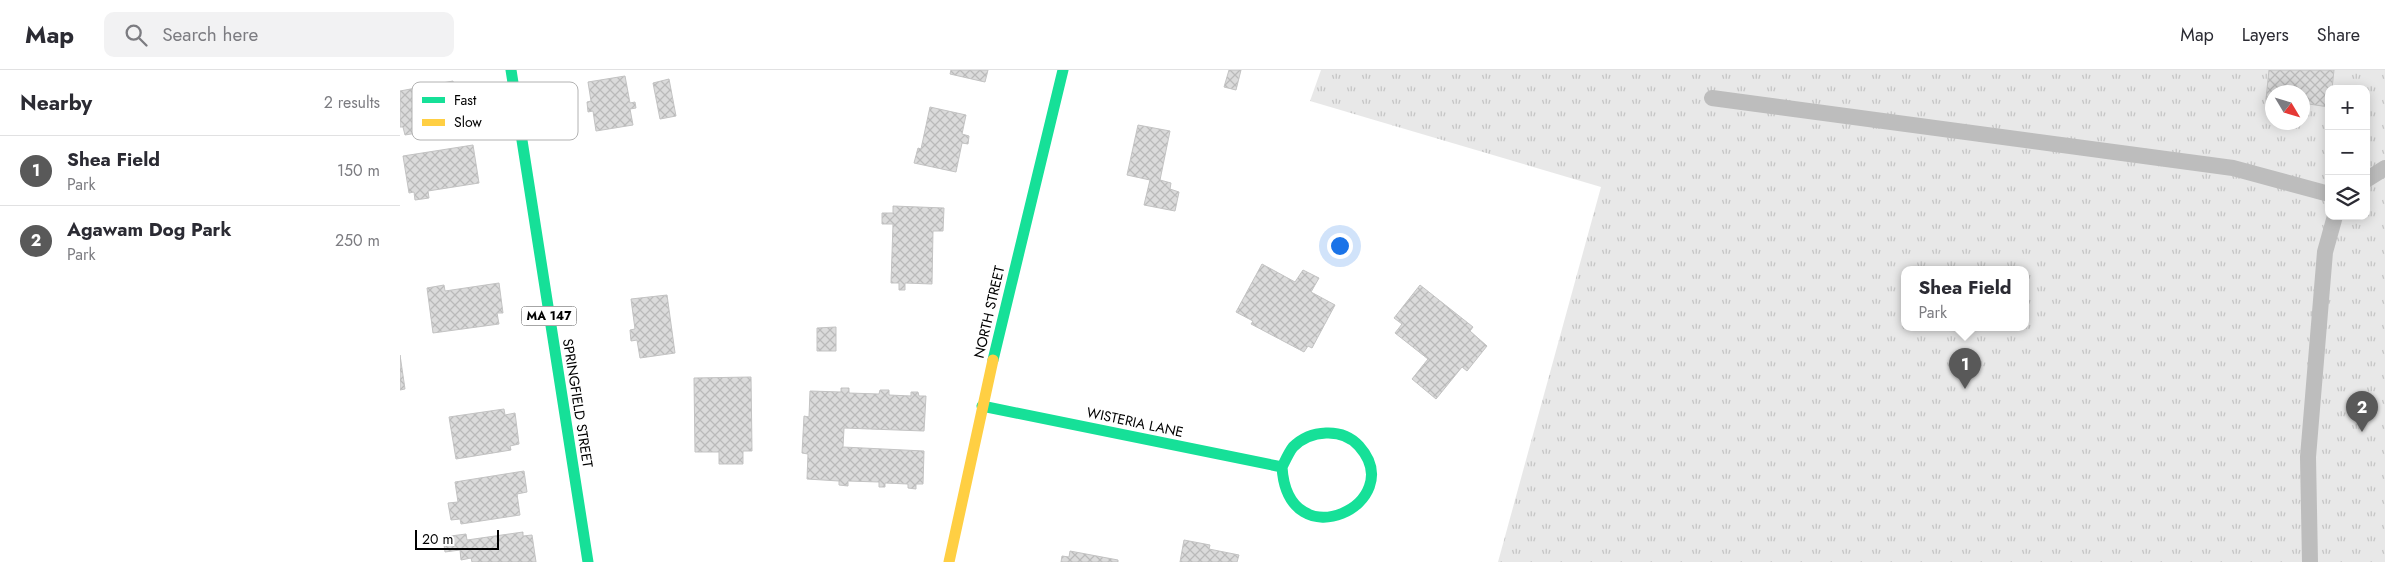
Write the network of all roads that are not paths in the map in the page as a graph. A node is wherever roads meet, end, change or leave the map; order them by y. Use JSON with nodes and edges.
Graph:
{"nodes":[{"id":1,"x":1063,"y":70,"type":"edge"},
{"id":2,"x":1712,"y":98,"type":"dead end"},
{"id":3,"x":522,"y":140,"type":"edge"},
{"id":4,"x":2385,"y":168,"type":"edge"},
{"id":5,"x":2370,"y":177,"type":"edge"},
{"id":6,"x":2325,"y":193,"type":"edge"},
{"id":7,"x":2334,"y":220,"type":"edge"},
{"id":8,"x":982,"y":406,"type":"junction"},
{"id":9,"x":1282,"y":467,"type":"junction"},
{"id":10,"x":588,"y":562,"type":"edge"},
{"id":11,"x":949,"y":562,"type":"edge"},
{"id":12,"x":2310,"y":562,"type":"edge"}],
"edges":[{"from":1,"to":8,"type":"main road","name":"NORTH STREET"},
{"from":2,"to":6,"type":"lane"},
{"from":3,"to":10,"type":"main road","name":"SPRINGFIELD STREET","number":"MA 147"},
{"from":4,"to":5,"type":"lane"},
{"from":7,"to":12,"type":"lane"},
{"from":8,"to":9,"type":"main road","name":"WISTERIA LANE"},
{"from":8,"to":11,"type":"main road","name":"NORTH STREET"},
{"from":9,"to":9,"type":"main road"}]}
